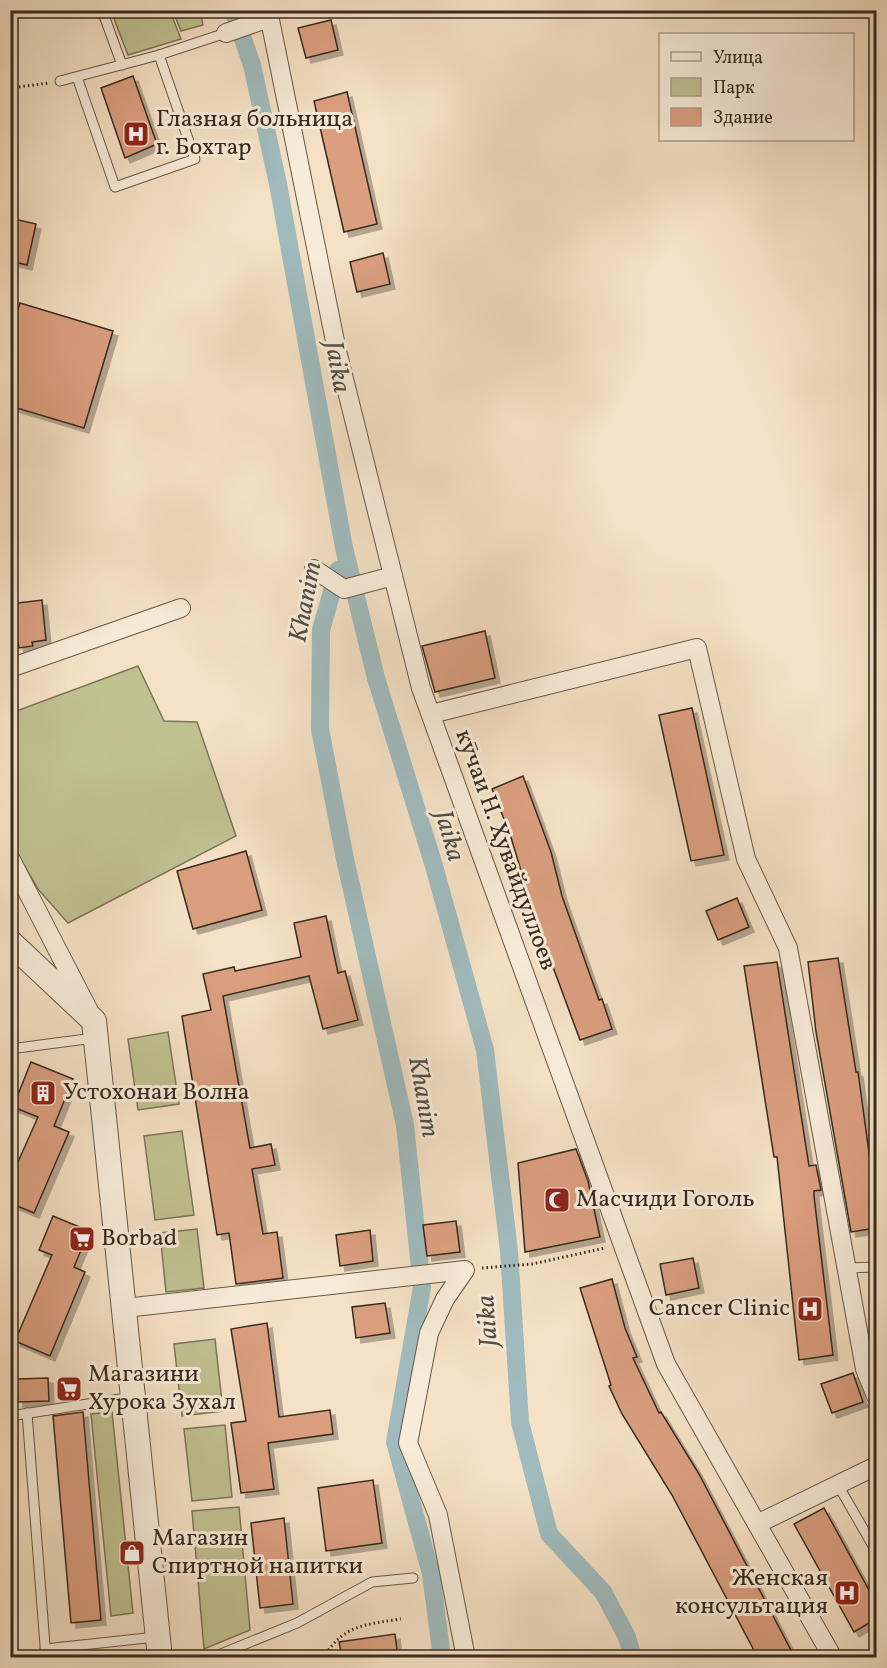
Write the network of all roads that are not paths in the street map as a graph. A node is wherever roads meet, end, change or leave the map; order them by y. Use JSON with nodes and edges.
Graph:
{"nodes":[{"id":1,"x":102,"y":10,"type":"edge"},
{"id":2,"x":269,"y":14,"type":"edge"},
{"id":3,"x":226,"y":33,"type":"joint"},
{"id":4,"x":159,"y":55,"type":"junction"},
{"id":5,"x":122,"y":65,"type":"junction"},
{"id":6,"x":77,"y":77,"type":"junction"},
{"id":7,"x":60,"y":81,"type":"road end"},
{"id":8,"x":314,"y":569,"type":"dead end"},
{"id":9,"x":393,"y":576,"type":"junction"},
{"id":10,"x":181,"y":608,"type":"dead end"},
{"id":11,"x":10,"y":668,"type":"edge"},
{"id":12,"x":430,"y":714,"type":"junction"},
{"id":13,"x":10,"y":858,"type":"edge"},
{"id":14,"x":10,"y":942,"type":"edge"},
{"id":15,"x":95,"y":1029,"type":"junction"},
{"id":16,"x":10,"y":1049,"type":"edge"},
{"id":17,"x":876,"y":1267,"type":"edge"},
{"id":18,"x":846,"y":1268,"type":"junction"},
{"id":19,"x":125,"y":1308,"type":"junction"},
{"id":20,"x":134,"y":1396,"type":"junction"},
{"id":21,"x":876,"y":1396,"type":"edge"},
{"id":22,"x":27,"y":1413,"type":"junction"},
{"id":23,"x":10,"y":1416,"type":"edge"},
{"id":24,"x":876,"y":1466,"type":"edge"},
{"id":25,"x":838,"y":1485,"type":"junction"},
{"id":26,"x":757,"y":1524,"type":"junction"},
{"id":27,"x":876,"y":1551,"type":"edge"},
{"id":28,"x":412,"y":1578,"type":"dead end"},
{"id":29,"x":159,"y":1647,"type":"edge"},
{"id":30,"x":46,"y":1653,"type":"edge"},
{"id":31,"x":211,"y":1658,"type":"edge"},
{"id":32,"x":466,"y":1658,"type":"edge"},
{"id":33,"x":833,"y":1658,"type":"edge"}],
"edges":[{"from":1,"to":5,"type":"lane"},
{"from":2,"to":3,"type":"street"},
{"from":2,"to":9,"type":"street","name":"кӯчаи Н. Ҳувайдуллоев"},
{"from":3,"to":4,"type":"lane"},
{"from":4,"to":5,"type":"lane"},
{"from":4,"to":6,"type":"lane"},
{"from":5,"to":6,"type":"lane"},
{"from":6,"to":7,"type":"lane"},
{"from":8,"to":9,"type":"street"},
{"from":9,"to":12,"type":"street","name":"кӯчаи Н. Ҳувайдуллоев"},
{"from":10,"to":11,"type":"street"},
{"from":12,"to":18,"type":"street"},
{"from":12,"to":26,"type":"street","name":"кӯчаи Н. Ҳувайдуллоев"},
{"from":13,"to":15,"type":"street"},
{"from":14,"to":15,"type":"street"},
{"from":15,"to":16,"type":"lane"},
{"from":15,"to":19,"type":"street"},
{"from":17,"to":18,"type":"lane"},
{"from":18,"to":21,"type":"street"},
{"from":19,"to":20,"type":"street"},
{"from":19,"to":32,"type":"street"},
{"from":20,"to":22,"type":"lane"},
{"from":20,"to":29,"type":"street"},
{"from":22,"to":23,"type":"lane"},
{"from":22,"to":30,"type":"lane"},
{"from":24,"to":25,"type":"street"},
{"from":25,"to":26,"type":"street"},
{"from":25,"to":27,"type":"lane"},
{"from":26,"to":33,"type":"street","name":"кӯчаи Н. Ҳувайдуллоев"},
{"from":28,"to":31,"type":"lane"},
{"from":29,"to":30,"type":"lane"}]}
